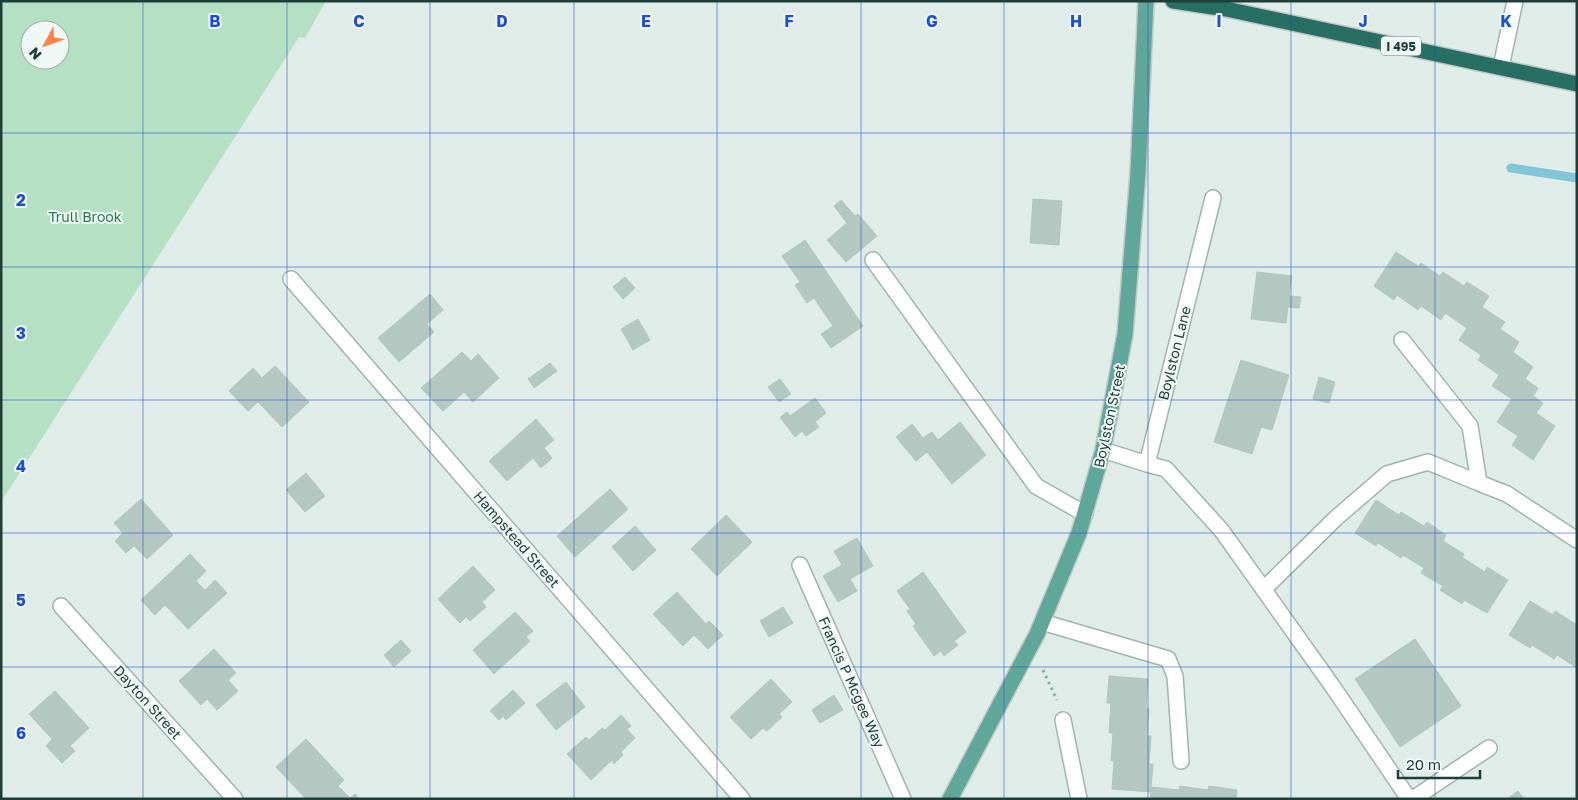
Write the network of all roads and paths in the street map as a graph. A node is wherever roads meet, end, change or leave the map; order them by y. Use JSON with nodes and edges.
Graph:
{"nodes":[{"id":1,"x":1146,"y":1,"type":"edge"},
{"id":2,"x":1173,"y":1,"type":"edge"},
{"id":3,"x":1515,"y":1,"type":"edge"},
{"id":4,"x":1501,"y":67,"type":"junction"},
{"id":5,"x":1577,"y":84,"type":"edge"},
{"id":6,"x":1213,"y":198,"type":"dead end"},
{"id":7,"x":873,"y":260,"type":"dead end"},
{"id":8,"x":291,"y":279,"type":"dead end"},
{"id":9,"x":1402,"y":340,"type":"dead end"},
{"id":10,"x":1103,"y":450,"type":"junction"},
{"id":11,"x":1147,"y":464,"type":"junction"},
{"id":12,"x":1479,"y":483,"type":"junction"},
{"id":13,"x":1084,"y":514,"type":"junction"},
{"id":14,"x":1577,"y":540,"type":"edge"},
{"id":15,"x":800,"y":565,"type":"dead end"},
{"id":16,"x":1264,"y":589,"type":"junction"},
{"id":17,"x":61,"y":606,"type":"dead end"},
{"id":18,"x":1042,"y":622,"type":"junction"},
{"id":19,"x":1032,"y":646,"type":"junction"},
{"id":20,"x":1063,"y":720,"type":"joint"},
{"id":21,"x":1489,"y":748,"type":"dead end"},
{"id":22,"x":1181,"y":761,"type":"dead end"},
{"id":23,"x":234,"y":799,"type":"edge"},
{"id":24,"x":742,"y":799,"type":"edge"},
{"id":25,"x":903,"y":799,"type":"edge"},
{"id":26,"x":950,"y":799,"type":"edge"},
{"id":27,"x":1079,"y":799,"type":"edge"},
{"id":28,"x":1411,"y":799,"type":"edge"}],
"edges":[{"from":1,"to":10,"type":"main road","name":"Boylston Street"},
{"from":2,"to":4,"type":"highway","number":"I 495"},
{"from":3,"to":4,"type":"street"},
{"from":4,"to":5,"type":"highway","number":"I 495"},
{"from":6,"to":11,"type":"street","name":"Boylston Lane"},
{"from":7,"to":13,"type":"street"},
{"from":8,"to":24,"type":"street","name":"Hampstead Street"},
{"from":9,"to":12,"type":"street"},
{"from":10,"to":11,"type":"street"},
{"from":10,"to":13,"type":"main road","name":"Boylston Street"},
{"from":11,"to":16,"type":"street"},
{"from":12,"to":14,"type":"street"},
{"from":12,"to":16,"type":"street"},
{"from":13,"to":18,"type":"main road","name":"Boylston Street"},
{"from":15,"to":25,"type":"street","name":"Francis P Mcgee Way"},
{"from":16,"to":28,"type":"street"},
{"from":17,"to":23,"type":"street","name":"Dayton Street"},
{"from":18,"to":19,"type":"main road","name":"Boylston Street"},
{"from":18,"to":22,"type":"street"},
{"from":19,"to":20,"type":"path"},
{"from":19,"to":26,"type":"main road","name":"Boylston Street"},
{"from":20,"to":27,"type":"street"},
{"from":21,"to":28,"type":"street"}]}
